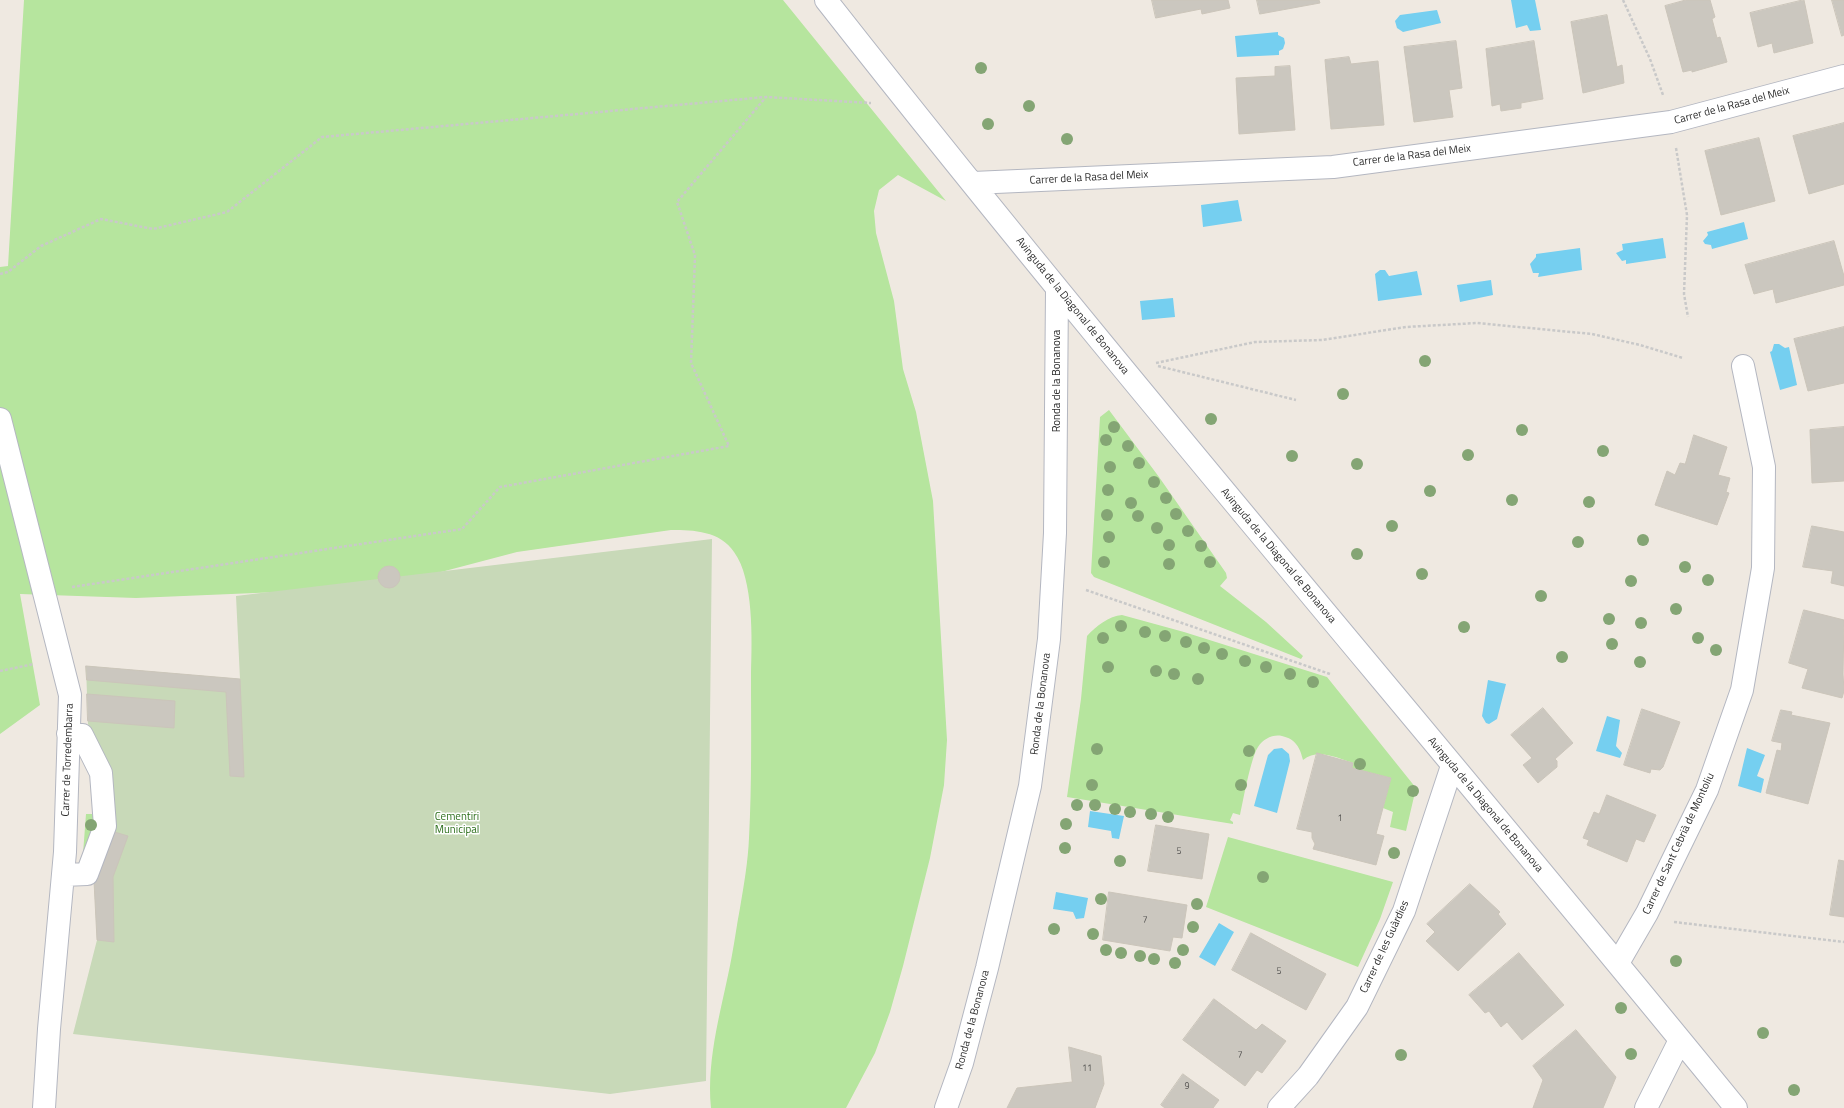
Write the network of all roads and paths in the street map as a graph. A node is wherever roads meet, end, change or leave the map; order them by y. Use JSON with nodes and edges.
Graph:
{"nodes":[{"id":1,"x":826,"y":0,"type":"edge"},
{"id":2,"x":1622,"y":0,"type":"edge"},
{"id":3,"x":1844,"y":76,"type":"edge"},
{"id":4,"x":766,"y":97,"type":"junction"},
{"id":5,"x":1665,"y":100,"type":"dead end"},
{"id":6,"x":876,"y":103,"type":"dead end"},
{"id":7,"x":1675,"y":145,"type":"dead end"},
{"id":8,"x":973,"y":183,"type":"junction"},
{"id":9,"x":0,"y":274,"type":"edge"},
{"id":10,"x":1057,"y":289,"type":"junction"},
{"id":11,"x":1688,"y":316,"type":"dead end"},
{"id":12,"x":1683,"y":358,"type":"dead end"},
{"id":13,"x":1743,"y":366,"type":"dead end"},
{"id":14,"x":1296,"y":400,"type":"dead end"},
{"id":15,"x":0,"y":419,"type":"edge"},
{"id":16,"x":1086,"y":590,"type":"dead end"},
{"id":17,"x":44,"y":591,"type":"junction"},
{"id":18,"x":60,"y":660,"type":"junction"},
{"id":19,"x":0,"y":671,"type":"edge"},
{"id":20,"x":1330,"y":674,"type":"dead end"},
{"id":21,"x":68,"y":734,"type":"junction"},
{"id":22,"x":1452,"y":766,"type":"junction"},
{"id":23,"x":63,"y":875,"type":"junction"},
{"id":24,"x":1670,"y":922,"type":"dead end"},
{"id":25,"x":1844,"y":942,"type":"edge"},
{"id":26,"x":1618,"y":963,"type":"junction"},
{"id":27,"x":1680,"y":1040,"type":"junction"},
{"id":28,"x":44,"y":1108,"type":"edge"},
{"id":29,"x":946,"y":1108,"type":"edge"},
{"id":30,"x":1279,"y":1108,"type":"edge"},
{"id":31,"x":1646,"y":1108,"type":"edge"},
{"id":32,"x":1736,"y":1108,"type":"edge"}],
"edges":[{"from":1,"to":8,"type":"street","name":"Avinguda de la Diagonal de Bonanova"},
{"from":2,"to":5,"type":"path"},
{"from":3,"to":8,"type":"street","name":"Carrer de la Rasa del Meix"},
{"from":4,"to":6,"type":"path"},
{"from":4,"to":9,"type":"path"},
{"from":4,"to":17,"type":"path"},
{"from":7,"to":11,"type":"path"},
{"from":8,"to":10,"type":"street","name":"Avinguda de la Diagonal de Bonanova"},
{"from":10,"to":22,"type":"street","name":"Avinguda de la Diagonal de Bonanova"},
{"from":10,"to":29,"type":"street","name":"Ronda de la Bonanova"},
{"from":12,"to":14,"type":"path"},
{"from":13,"to":26,"type":"street","name":"Carrer de Sant Cebrià de Montoliu"},
{"from":15,"to":17,"type":"street","name":"Carrer de Torredembarra"},
{"from":16,"to":20,"type":"path"},
{"from":17,"to":18,"type":"street","name":"Carrer de Torredembarra"},
{"from":18,"to":19,"type":"path"},
{"from":18,"to":21,"type":"street","name":"Carrer de Torredembarra"},
{"from":21,"to":23,"type":"street","name":"Carrer de Torredembarra"},
{"from":21,"to":23,"type":"street"},
{"from":22,"to":26,"type":"street","name":"Avinguda de la Diagonal de Bonanova"},
{"from":22,"to":30,"type":"street","name":"Carrer de les Guàrdies"},
{"from":23,"to":28,"type":"street","name":"Carrer de Torredembarra"},
{"from":24,"to":25,"type":"path"},
{"from":26,"to":27,"type":"street","name":"Avinguda de la Diagonal de Bonanova"},
{"from":27,"to":31,"type":"street"},
{"from":27,"to":32,"type":"street","name":"Avinguda de la Diagonal de Bonanova"}]}
